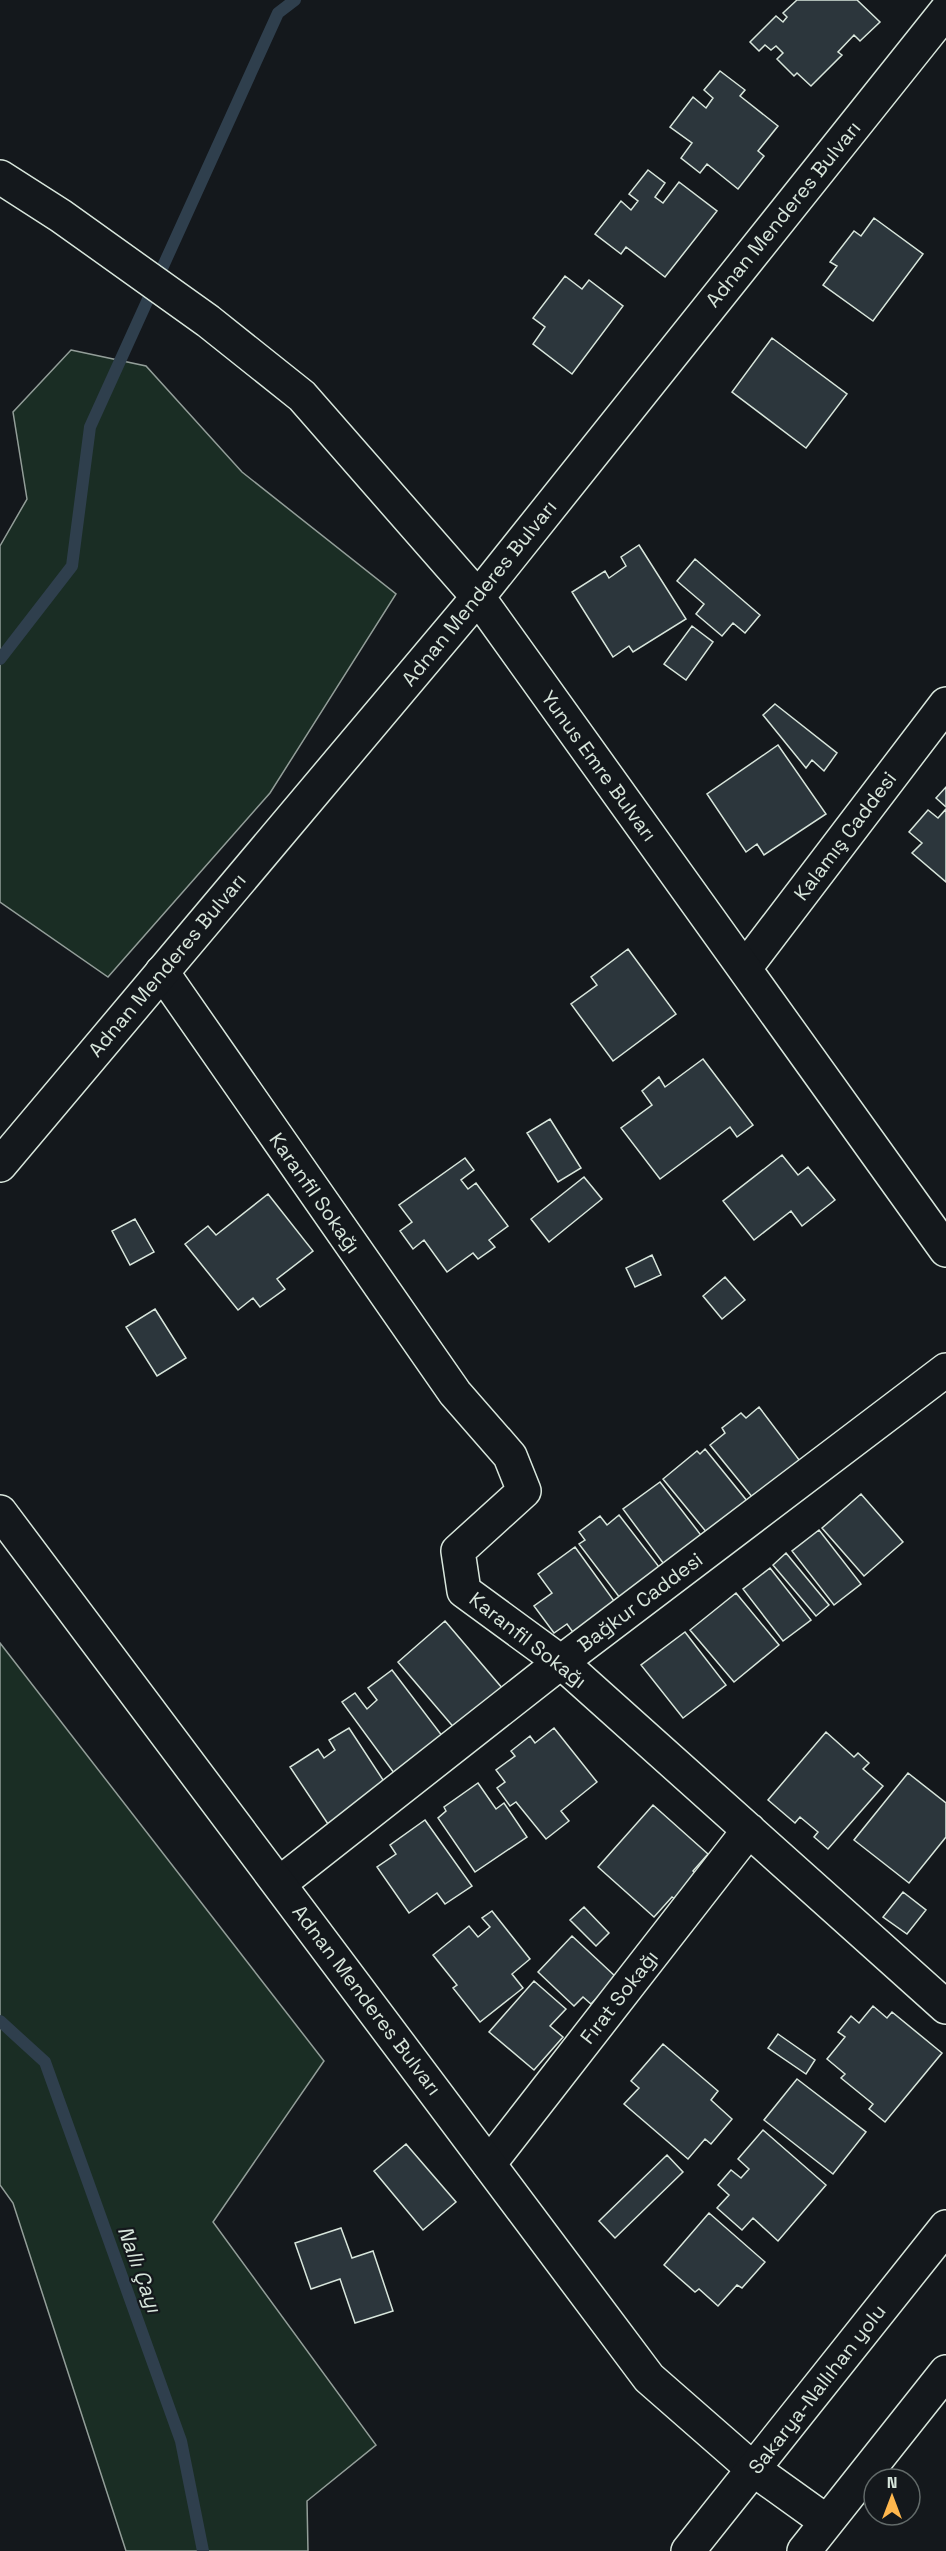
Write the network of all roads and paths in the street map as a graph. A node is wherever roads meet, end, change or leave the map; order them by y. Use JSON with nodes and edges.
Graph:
{"nodes":[{"id":1,"x":946,"y":11,"type":"edge"},
{"id":2,"x":0,"y":177,"type":"edge"},
{"id":3,"x":478,"y":597,"type":"junction"},
{"id":4,"x":946,"y":704,"type":"edge"},
{"id":5,"x":745,"y":968,"type":"junction"},
{"id":6,"x":162,"y":972,"type":"junction"},
{"id":7,"x":0,"y":1165,"type":"edge"},
{"id":8,"x":946,"y":1250,"type":"edge"},
{"id":9,"x":946,"y":1370,"type":"edge"},
{"id":10,"x":0,"y":1512,"type":"edge"},
{"id":11,"x":561,"y":1662,"type":"junction"},
{"id":12,"x":749,"y":1830,"type":"junction"},
{"id":13,"x":280,"y":1883,"type":"junction"},
{"id":14,"x":946,"y":2007,"type":"edge"},
{"id":15,"x":489,"y":2164,"type":"junction"},
{"id":16,"x":946,"y":2227,"type":"edge"},
{"id":17,"x":946,"y":2372,"type":"edge"},
{"id":18,"x":753,"y":2469,"type":"junction"},
{"id":19,"x":827,"y":2522,"type":"junction"},
{"id":20,"x":688,"y":2551,"type":"edge"},
{"id":21,"x":804,"y":2551,"type":"edge"}],
"edges":[{"from":1,"to":3,"type":"street","name":"Adnan Menderes Bulvarı"},
{"from":2,"to":3,"type":"street","name":"Yunus Emre Bulvarı"},
{"from":3,"to":5,"type":"street","name":"Yunus Emre Bulvarı"},
{"from":3,"to":6,"type":"street","name":"Adnan Menderes Bulvarı"},
{"from":4,"to":5,"type":"street","name":"Kalamış Caddesi"},
{"from":5,"to":8,"type":"street","name":"Yunus Emre Bulvarı"},
{"from":6,"to":7,"type":"street","name":"Adnan Menderes Bulvarı"},
{"from":6,"to":11,"type":"street","name":"Karanfil Sokağı"},
{"from":9,"to":11,"type":"street","name":"Bağkur Caddesi"},
{"from":10,"to":13,"type":"street","name":"Adnan Menderes Bulvarı"},
{"from":11,"to":12,"type":"street","name":"Karanfil Sokağı"},
{"from":11,"to":13,"type":"street","name":"Bağkur Caddesi"},
{"from":12,"to":14,"type":"street","name":"Karanfil Sokağı"},
{"from":12,"to":15,"type":"street","name":"Fırat Sokağı"},
{"from":13,"to":15,"type":"street","name":"Adnan Menderes Bulvarı"},
{"from":15,"to":18,"type":"street","name":"Adnan Menderes Bulvarı"},
{"from":16,"to":18,"type":"street","name":"Sakarya-Nallıhan yolu"},
{"from":17,"to":19,"type":"street"},
{"from":18,"to":19,"type":"street","name":"Adnan Menderes Bulvarı"},
{"from":18,"to":20,"type":"street","name":"Sakarya-Nallıhan yolu"},
{"from":19,"to":21,"type":"street"}]}
